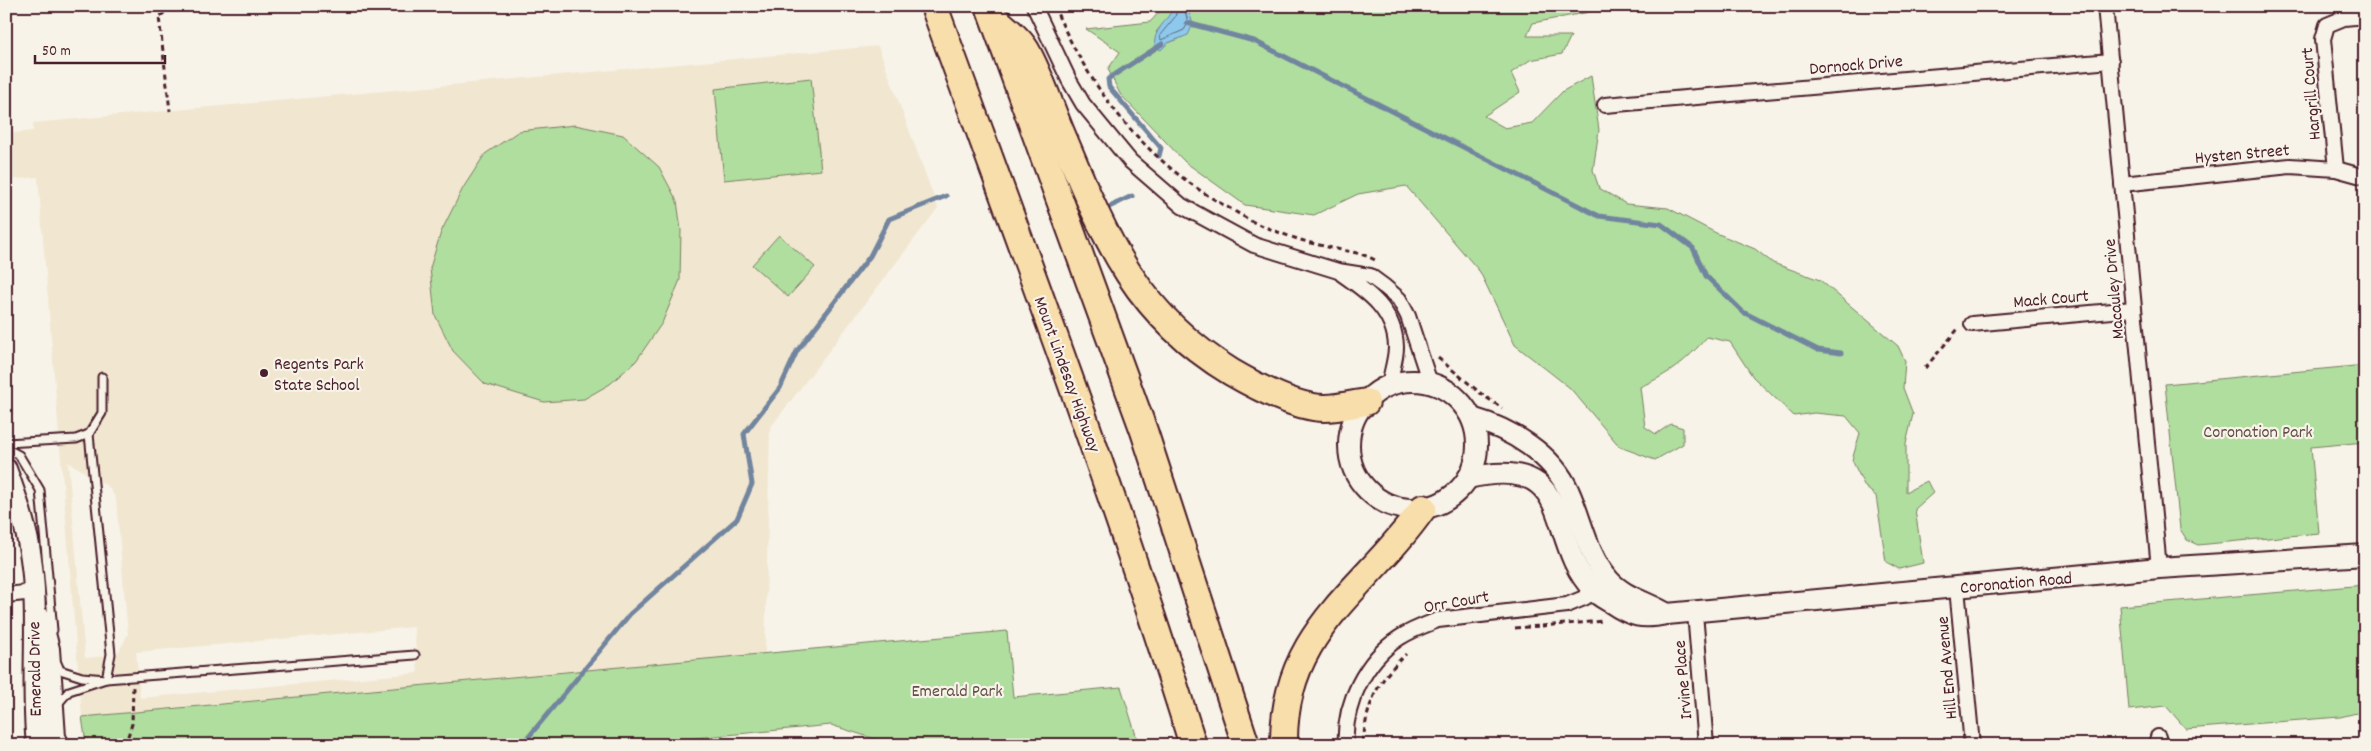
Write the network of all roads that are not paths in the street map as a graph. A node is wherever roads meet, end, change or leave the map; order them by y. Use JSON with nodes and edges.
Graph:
{"nodes":[{"id":1,"x":934,"y":6,"type":"edge"},
{"id":2,"x":1034,"y":6,"type":"edge"},
{"id":3,"x":2105,"y":6,"type":"edge"},
{"id":4,"x":991,"y":11,"type":"edge"},
{"id":5,"x":2365,"y":16,"type":"edge"},
{"id":6,"x":2110,"y":61,"type":"junction"},
{"id":7,"x":1605,"y":105,"type":"dead end"},
{"id":8,"x":2336,"y":169,"type":"junction"},
{"id":9,"x":2365,"y":177,"type":"edge"},
{"id":10,"x":2122,"y":184,"type":"junction"},
{"id":11,"x":1338,"y":272,"type":"junction"},
{"id":12,"x":2133,"y":309,"type":"junction"},
{"id":13,"x":1972,"y":324,"type":"road end"},
{"id":14,"x":102,"y":377,"type":"dead end"},
{"id":15,"x":1430,"y":383,"type":"junction"},
{"id":16,"x":1389,"y":386,"type":"junction"},
{"id":17,"x":1366,"y":402,"type":"junction"},
{"id":18,"x":1472,"y":418,"type":"junction"},
{"id":19,"x":89,"y":434,"type":"junction"},
{"id":20,"x":6,"y":443,"type":"edge"},
{"id":21,"x":6,"y":448,"type":"edge"},
{"id":22,"x":6,"y":468,"type":"edge"},
{"id":23,"x":1468,"y":478,"type":"junction"},
{"id":24,"x":1423,"y":508,"type":"junction"},
{"id":25,"x":2365,"y":555,"type":"edge"},
{"id":26,"x":2159,"y":568,"type":"junction"},
{"id":27,"x":1602,"y":586,"type":"junction"},
{"id":28,"x":1957,"y":588,"type":"junction"},
{"id":29,"x":34,"y":592,"type":"junction"},
{"id":30,"x":6,"y":595,"type":"edge"},
{"id":31,"x":1695,"y":612,"type":"junction"},
{"id":32,"x":49,"y":649,"type":"junction"},
{"id":33,"x":415,"y":655,"type":"dead end"},
{"id":34,"x":1166,"y":658,"type":"junction"},
{"id":35,"x":106,"y":679,"type":"junction"},
{"id":36,"x":53,"y":709,"type":"junction"},
{"id":37,"x":37,"y":745,"type":"edge"},
{"id":38,"x":58,"y":745,"type":"edge"},
{"id":39,"x":1177,"y":745,"type":"edge"},
{"id":40,"x":1193,"y":745,"type":"edge"},
{"id":41,"x":1246,"y":745,"type":"edge"},
{"id":42,"x":1284,"y":745,"type":"edge"},
{"id":43,"x":1346,"y":745,"type":"edge"},
{"id":44,"x":1706,"y":745,"type":"edge"},
{"id":45,"x":1972,"y":745,"type":"edge"}],
"edges":[{"from":1,"to":34,"type":"highway","name":"Mount Lindesay Highway"},
{"from":2,"to":11,"type":"street"},
{"from":3,"to":6,"type":"street","name":"Macauley Drive"},
{"from":4,"to":17,"type":"highway"},
{"from":4,"to":41,"type":"highway"},
{"from":5,"to":8,"type":"street","name":"Hargrill Court"},
{"from":6,"to":7,"type":"street","name":"Dornock Drive"},
{"from":6,"to":10,"type":"street","name":"Macauley Drive"},
{"from":8,"to":9,"type":"street","name":"Hysten Street"},
{"from":8,"to":10,"type":"street","name":"Hysten Street"},
{"from":10,"to":12,"type":"street","name":"Macauley Drive"},
{"from":11,"to":15,"type":"street"},
{"from":11,"to":16,"type":"street"},
{"from":12,"to":13,"type":"street","name":"Mack Court"},
{"from":12,"to":26,"type":"street","name":"Macauley Drive"},
{"from":14,"to":19,"type":"lane"},
{"from":15,"to":16,"type":"street"},
{"from":15,"to":18,"type":"street"},
{"from":16,"to":17,"type":"street"},
{"from":17,"to":24,"type":"street"},
{"from":18,"to":23,"type":"street"},
{"from":18,"to":27,"type":"street","name":"Coronation Road"},
{"from":19,"to":20,"type":"lane"},
{"from":19,"to":35,"type":"lane"},
{"from":21,"to":32,"type":"lane"},
{"from":22,"to":29,"type":"street","name":"Emerald Drive"},
{"from":23,"to":24,"type":"street"},
{"from":23,"to":27,"type":"street","name":"Coronation Road"},
{"from":24,"to":42,"type":"highway"},
{"from":25,"to":26,"type":"street","name":"Coronation Road"},
{"from":26,"to":28,"type":"street","name":"Coronation Road"},
{"from":27,"to":31,"type":"street","name":"Coronation Road"},
{"from":27,"to":43,"type":"street","name":"Orr Court"},
{"from":28,"to":31,"type":"street","name":"Coronation Road"},
{"from":28,"to":45,"type":"street","name":"Hill End Avenue"},
{"from":29,"to":30,"type":"street"},
{"from":29,"to":32,"type":"street","name":"Emerald Drive"},
{"from":29,"to":37,"type":"street","name":"Emerald Drive"},
{"from":31,"to":44,"type":"street","name":"Irvine Place"},
{"from":32,"to":35,"type":"lane"},
{"from":32,"to":36,"type":"street","name":"Emerald Drive"},
{"from":33,"to":35,"type":"lane"},
{"from":34,"to":39,"type":"highway"},
{"from":34,"to":40,"type":"highway","name":"Mount Lindesay Highway"},
{"from":35,"to":36,"type":"lane"},
{"from":36,"to":38,"type":"street","name":"Emerald Drive"}]}
